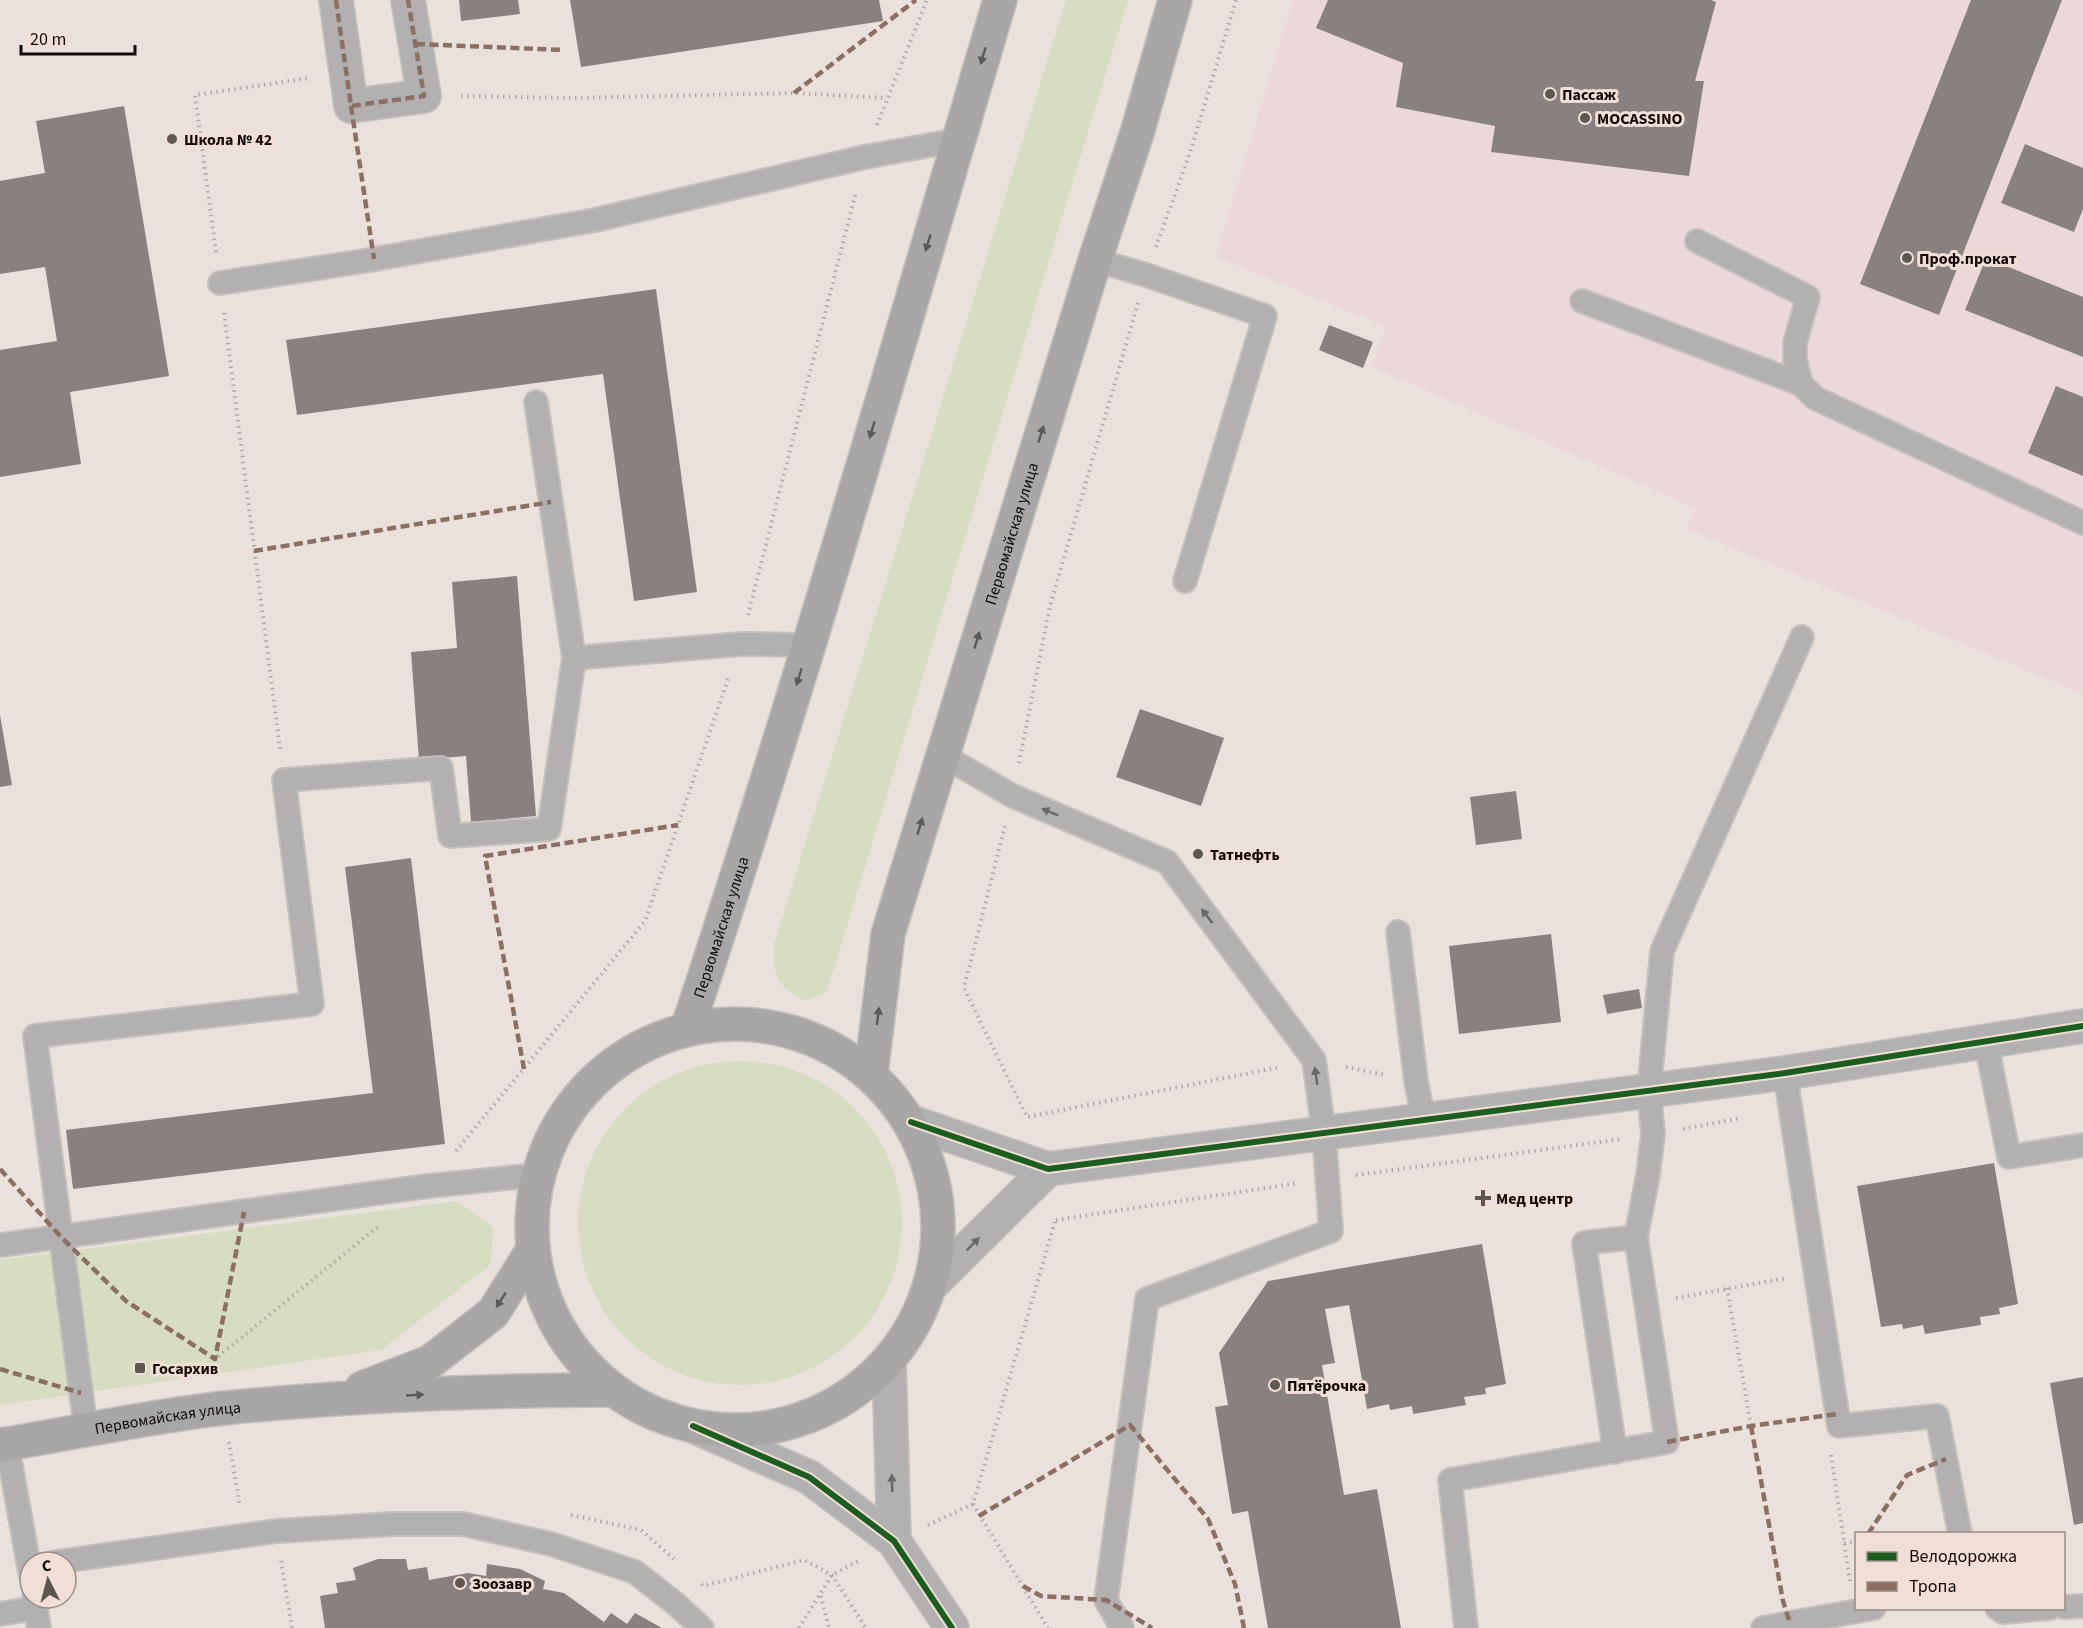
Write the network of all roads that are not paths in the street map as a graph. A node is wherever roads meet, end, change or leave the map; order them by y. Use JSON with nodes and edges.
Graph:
{"nodes":[{"id":1,"x":336,"y":0,"type":"edge"},
{"id":2,"x":408,"y":0,"type":"edge"},
{"id":3,"x":1000,"y":0,"type":"edge"},
{"id":4,"x":1174,"y":0,"type":"edge"},
{"id":5,"x":958,"y":140,"type":"junction"},
{"id":6,"x":1697,"y":241,"type":"dead end"},
{"id":7,"x":1095,"y":260,"type":"junction"},
{"id":8,"x":220,"y":284,"type":"road end"},
{"id":9,"x":1582,"y":301,"type":"dead end"},
{"id":10,"x":1801,"y":384,"type":"junction"},
{"id":11,"x":536,"y":402,"type":"dead end"},
{"id":12,"x":2083,"y":523,"type":"edge"},
{"id":13,"x":1185,"y":581,"type":"dead end"},
{"id":14,"x":1802,"y":638,"type":"dead end"},
{"id":15,"x":809,"y":645,"type":"junction"},
{"id":16,"x":574,"y":658,"type":"junction"},
{"id":17,"x":942,"y":755,"type":"junction"},
{"id":18,"x":1398,"y":932,"type":"dead end"},
{"id":19,"x":2083,"y":1026,"type":"edge"},
{"id":20,"x":688,"y":1028,"type":"junction"},
{"id":21,"x":1986,"y":1042,"type":"junction"},
{"id":22,"x":1785,"y":1073,"type":"junction"},
{"id":23,"x":871,"y":1074,"type":"junction"},
{"id":24,"x":1649,"y":1091,"type":"junction"},
{"id":25,"x":1424,"y":1121,"type":"junction"},
{"id":26,"x":911,"y":1122,"type":"junction"},
{"id":27,"x":1324,"y":1134,"type":"junction"},
{"id":28,"x":2083,"y":1145,"type":"edge"},
{"id":29,"x":1048,"y":1169,"type":"junction"},
{"id":30,"x":537,"y":1175,"type":"junction"},
{"id":31,"x":1636,"y":1237,"type":"junction"},
{"id":32,"x":62,"y":1238,"type":"junction"},
{"id":33,"x":0,"y":1245,"type":"edge"},
{"id":34,"x":532,"y":1251,"type":"junction"},
{"id":35,"x":931,"y":1285,"type":"junction"},
{"id":36,"x":889,"y":1361,"type":"junction"},
{"id":37,"x":613,"y":1390,"type":"junction"},
{"id":38,"x":335,"y":1399,"type":"junction"},
{"id":39,"x":693,"y":1426,"type":"junction"},
{"id":40,"x":86,"y":1431,"type":"junction"},
{"id":41,"x":4,"y":1444,"type":"edge"},
{"id":42,"x":1616,"y":1452,"type":"junction"},
{"id":43,"x":1960,"y":1532,"type":"edge"},
{"id":44,"x":894,"y":1541,"type":"junction"},
{"id":45,"x":26,"y":1550,"type":"edge"},
{"id":46,"x":78,"y":1559,"type":"edge"},
{"id":47,"x":2083,"y":1606,"type":"edge"},
{"id":48,"x":2065,"y":1607,"type":"edge"},
{"id":49,"x":1865,"y":1610,"type":"edge"},
{"id":50,"x":2000,"y":1610,"type":"edge"},
{"id":51,"x":2026,"y":1610,"type":"edge"},
{"id":52,"x":36,"y":1611,"type":"edge"},
{"id":53,"x":0,"y":1614,"type":"edge"},
{"id":54,"x":1791,"y":1625,"type":"edge"},
{"id":55,"x":702,"y":1628,"type":"edge"},
{"id":56,"x":952,"y":1628,"type":"edge"},
{"id":57,"x":1122,"y":1628,"type":"edge"},
{"id":58,"x":1466,"y":1628,"type":"edge"},
{"id":59,"x":1763,"y":1628,"type":"edge"}],
"edges":[{"from":1,"to":2,"type":"street"},
{"from":3,"to":5,"type":"main road","name":"Первомайская улица","one_way":true},
{"from":4,"to":7,"type":"main road","name":"Первомайская улица"},
{"from":5,"to":8,"type":"lane"},
{"from":5,"to":15,"type":"main road","name":"Первомайская улица","one_way":true},
{"from":6,"to":10,"type":"lane"},
{"from":7,"to":13,"type":"lane"},
{"from":17,"to":7,"type":"main road","name":"Первомайская улица","one_way":true},
{"from":9,"to":10,"type":"lane"},
{"from":10,"to":12,"type":"lane"},
{"from":11,"to":16,"type":"lane"},
{"from":14,"to":24,"type":"lane"},
{"from":15,"to":16,"type":"lane"},
{"from":15,"to":20,"type":"main road","name":"Первомайская улица","one_way":true},
{"from":16,"to":32,"type":"lane"},
{"from":23,"to":17,"type":"main road","name":"Первомайская улица","one_way":true},
{"from":27,"to":17,"type":"lane","one_way":true},
{"from":18,"to":25,"type":"lane"},
{"from":19,"to":21,"type":"street"},
{"from":20,"to":23,"type":"main road"},
{"from":20,"to":30,"type":"main road"},
{"from":21,"to":22,"type":"street"},
{"from":21,"to":28,"type":"lane"},
{"from":22,"to":24,"type":"street"},
{"from":22,"to":43,"type":"lane"},
{"from":23,"to":26,"type":"main road"},
{"from":24,"to":25,"type":"street"},
{"from":24,"to":31,"type":"lane"},
{"from":25,"to":27,"type":"street"},
{"from":26,"to":29,"type":"street"},
{"from":26,"to":35,"type":"main road"},
{"from":27,"to":29,"type":"street"},
{"from":27,"to":57,"type":"lane"},
{"from":35,"to":29,"type":"street","one_way":true},
{"from":30,"to":32,"type":"lane"},
{"from":30,"to":34,"type":"main road"},
{"from":31,"to":42,"type":"lane"},
{"from":31,"to":42,"type":"lane"},
{"from":32,"to":33,"type":"lane"},
{"from":32,"to":40,"type":"lane"},
{"from":34,"to":37,"type":"main road"},
{"from":34,"to":38,"type":"main road","name":"Первомайская улица","one_way":true},
{"from":35,"to":36,"type":"main road"},
{"from":36,"to":39,"type":"main road"},
{"from":44,"to":36,"type":"street","one_way":true},
{"from":38,"to":37,"type":"main road","name":"Первомайская улица","one_way":true},
{"from":37,"to":39,"type":"main road"},
{"from":38,"to":40,"type":"main road","name":"Первомайская улица"},
{"from":39,"to":44,"type":"street"},
{"from":40,"to":41,"type":"main road","name":"Первомайская улица"},
{"from":41,"to":45,"type":"lane"},
{"from":42,"to":58,"type":"lane"},
{"from":44,"to":56,"type":"street"},
{"from":46,"to":55,"type":"lane"},
{"from":47,"to":48,"type":"lane"},
{"from":49,"to":54,"type":"lane"},
{"from":50,"to":51,"type":"lane"},
{"from":52,"to":53,"type":"lane"},
{"from":54,"to":59,"type":"lane"}]}
